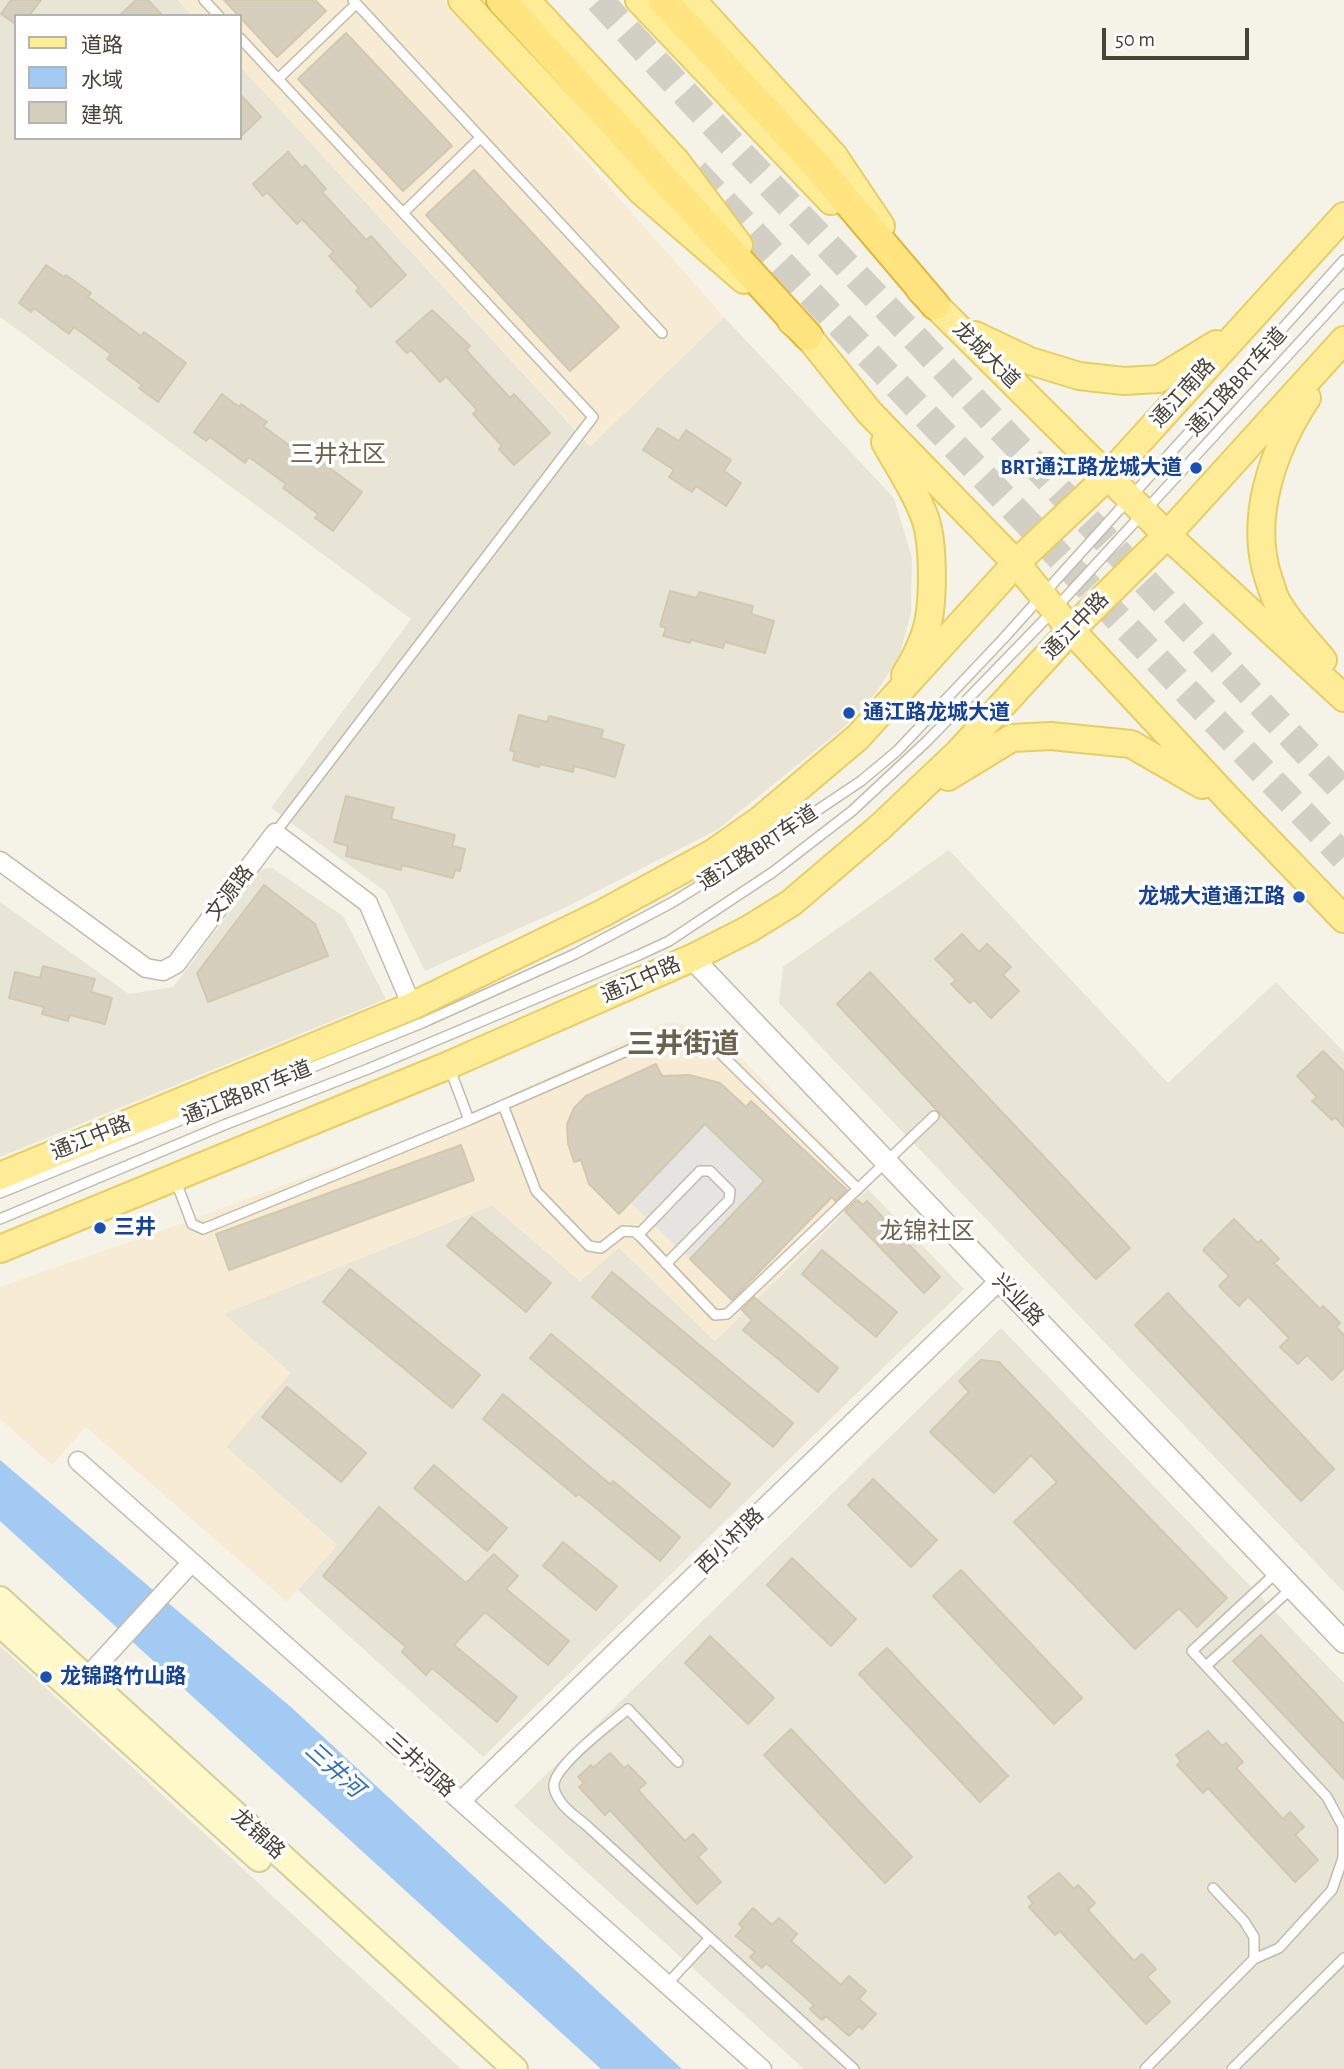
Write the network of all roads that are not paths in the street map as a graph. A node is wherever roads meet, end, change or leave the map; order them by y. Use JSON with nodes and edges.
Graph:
{"nodes":[{"id":1,"x":204,"y":0,"type":"edge"},
{"id":2,"x":462,"y":0,"type":"edge"},
{"id":3,"x":501,"y":0,"type":"edge"},
{"id":4,"x":526,"y":0,"type":"edge"},
{"id":5,"x":639,"y":0,"type":"edge"},
{"id":6,"x":663,"y":0,"type":"edge"},
{"id":7,"x":692,"y":0,"type":"edge"},
{"id":8,"x":354,"y":2,"type":"edge"},
{"id":9,"x":217,"y":14,"type":"edge"},
{"id":10,"x":242,"y":40,"type":"edge"},
{"id":11,"x":278,"y":79,"type":"junction"},
{"id":12,"x":480,"y":138,"type":"junction"},
{"id":13,"x":403,"y":213,"type":"junction"},
{"id":14,"x":1344,"y":216,"type":"edge"},
{"id":15,"x":1344,"y":260,"type":"edge"},
{"id":16,"x":1280,"y":287,"type":"junction"},
{"id":17,"x":1344,"y":294,"type":"edge"},
{"id":18,"x":934,"y":305,"type":"junction"},
{"id":19,"x":960,"y":327,"type":"junction"},
{"id":20,"x":662,"y":334,"type":"dead end"},
{"id":21,"x":808,"y":335,"type":"junction"},
{"id":22,"x":1344,"y":341,"type":"edge"},
{"id":23,"x":869,"y":412,"type":"junction"},
{"id":24,"x":1107,"y":477,"type":"junction"},
{"id":25,"x":1137,"y":505,"type":"junction"},
{"id":26,"x":1167,"y":535,"type":"junction"},
{"id":27,"x":1016,"y":563,"type":"junction"},
{"id":28,"x":1055,"y":612,"type":"junction"},
{"id":29,"x":1344,"y":685,"type":"edge"},
{"id":30,"x":1344,"y":698,"type":"edge"},
{"id":31,"x":885,"y":709,"type":"junction"},
{"id":32,"x":1234,"y":805,"type":"junction"},
{"id":33,"x":879,"y":828,"type":"junction"},
{"id":34,"x":275,"y":833,"type":"junction"},
{"id":35,"x":0,"y":861,"type":"edge"},
{"id":36,"x":1344,"y":919,"type":"edge"},
{"id":37,"x":692,"y":958,"type":"junction"},
{"id":38,"x":412,"y":1006,"type":"junction"},
{"id":39,"x":449,"y":1065,"type":"junction"},
{"id":40,"x":503,"y":1105,"type":"junction"},
{"id":41,"x":934,"y":1116,"type":"dead end"},
{"id":42,"x":469,"y":1120,"type":"junction"},
{"id":43,"x":886,"y":1162,"type":"junction"},
{"id":44,"x":0,"y":1176,"type":"edge"},
{"id":45,"x":175,"y":1177,"type":"junction"},
{"id":46,"x":858,"y":1189,"type":"junction"},
{"id":47,"x":0,"y":1193,"type":"edge"},
{"id":48,"x":0,"y":1219,"type":"edge"},
{"id":49,"x":638,"y":1235,"type":"junction"},
{"id":50,"x":0,"y":1249,"type":"edge"},
{"id":51,"x":666,"y":1264,"type":"junction"},
{"id":52,"x":999,"y":1281,"type":"junction"},
{"id":53,"x":78,"y":1461,"type":"dead end"},
{"id":54,"x":192,"y":1562,"type":"junction"},
{"id":55,"x":1277,"y":1572,"type":"junction"},
{"id":56,"x":1292,"y":1588,"type":"junction"},
{"id":57,"x":0,"y":1600,"type":"edge"},
{"id":58,"x":0,"y":1624,"type":"edge"},
{"id":59,"x":1344,"y":1643,"type":"edge"},
{"id":60,"x":1206,"y":1666,"type":"junction"},
{"id":61,"x":86,"y":1678,"type":"junction"},
{"id":62,"x":678,"y":1762,"type":"dead end"},
{"id":63,"x":461,"y":1801,"type":"junction"},
{"id":64,"x":1213,"y":1888,"type":"dead end"},
{"id":65,"x":710,"y":1938,"type":"junction"},
{"id":66,"x":1344,"y":1958,"type":"edge"},
{"id":67,"x":1254,"y":1959,"type":"junction"},
{"id":68,"x":667,"y":1984,"type":"junction"},
{"id":69,"x":492,"y":2069,"type":"edge"},
{"id":70,"x":516,"y":2069,"type":"edge"},
{"id":71,"x":762,"y":2069,"type":"edge"},
{"id":72,"x":854,"y":2069,"type":"edge"},
{"id":73,"x":1145,"y":2069,"type":"edge"},
{"id":74,"x":1232,"y":2069,"type":"edge"}],
"edges":[{"from":1,"to":9,"type":"lane"},
{"from":2,"to":21,"type":"main road"},
{"from":3,"to":21,"type":"highway"},
{"from":4,"to":21,"type":"main road"},
{"from":5,"to":18,"type":"main road","name":"龙城大道"},
{"from":6,"to":18,"type":"highway"},
{"from":7,"to":18,"type":"main road"},
{"from":8,"to":11,"type":"lane"},
{"from":8,"to":12,"type":"lane"},
{"from":10,"to":11,"type":"lane"},
{"from":11,"to":13,"type":"lane"},
{"from":12,"to":13,"type":"lane"},
{"from":12,"to":20,"type":"lane"},
{"from":13,"to":34,"type":"lane"},
{"from":14,"to":16,"type":"main road","name":"通江南路"},
{"from":15,"to":25,"type":"lane","name":"通江路BRT车道"},
{"from":16,"to":19,"type":"main road"},
{"from":16,"to":24,"type":"main road","name":"通江南路"},
{"from":17,"to":25,"type":"lane","name":"通江路BRT车道"},
{"from":18,"to":19,"type":"main road","name":"龙城大道"},
{"from":19,"to":24,"type":"main road","name":"龙城大道"},
{"from":21,"to":23,"type":"main road"},
{"from":22,"to":26,"type":"main road"},
{"from":22,"to":29,"type":"main road"},
{"from":23,"to":27,"type":"main road"},
{"from":23,"to":31,"type":"main road"},
{"from":24,"to":25,"type":"main road","name":"龙城大道"},
{"from":24,"to":27,"type":"main road","name":"通江南路"},
{"from":25,"to":26,"type":"main road","name":"龙城大道"},
{"from":25,"to":28,"type":"lane","name":"通江路BRT车道"},
{"from":25,"to":28,"type":"lane","name":"通江路BRT车道"},
{"from":26,"to":28,"type":"main road","name":"通江中路"},
{"from":26,"to":30,"type":"main road","name":"龙城大道"},
{"from":27,"to":28,"type":"main road"},
{"from":27,"to":31,"type":"main road","name":"通江中路"},
{"from":28,"to":32,"type":"main road"},
{"from":28,"to":33,"type":"main road","name":"通江中路"},
{"from":28,"to":47,"type":"lane","name":"通江路BRT车道"},
{"from":28,"to":48,"type":"lane","name":"通江路BRT车道"},
{"from":31,"to":38,"type":"main road","name":"通江中路"},
{"from":32,"to":33,"type":"main road"},
{"from":32,"to":36,"type":"main road"},
{"from":33,"to":37,"type":"main road","name":"通江中路"},
{"from":34,"to":35,"type":"street","name":"文源路"},
{"from":34,"to":38,"type":"street"},
{"from":37,"to":39,"type":"main road","name":"通江中路"},
{"from":37,"to":43,"type":"street","name":"兴业路"},
{"from":38,"to":44,"type":"main road","name":"通江中路"},
{"from":39,"to":42,"type":"lane"},
{"from":39,"to":45,"type":"main road","name":"通江中路"},
{"from":40,"to":42,"type":"lane"},
{"from":40,"to":46,"type":"lane"},
{"from":40,"to":49,"type":"lane"},
{"from":41,"to":43,"type":"lane"},
{"from":42,"to":45,"type":"lane"},
{"from":43,"to":46,"type":"lane"},
{"from":43,"to":52,"type":"street","name":"兴业路"},
{"from":45,"to":50,"type":"main road","name":"通江中路"},
{"from":46,"to":51,"type":"lane"},
{"from":49,"to":51,"type":"lane"},
{"from":49,"to":51,"type":"lane"},
{"from":52,"to":55,"type":"street","name":"兴业路"},
{"from":52,"to":63,"type":"street","name":"西小村路"},
{"from":53,"to":54,"type":"street","name":"三井河路"},
{"from":54,"to":61,"type":"street"},
{"from":54,"to":63,"type":"street","name":"三井河路"},
{"from":55,"to":56,"type":"street","name":"兴业路"},
{"from":55,"to":60,"type":"lane"},
{"from":56,"to":59,"type":"street","name":"兴业路"},
{"from":56,"to":60,"type":"lane"},
{"from":57,"to":61,"type":"main road","name":"龙锦路"},
{"from":58,"to":69,"type":"main road","name":"龙锦路"},
{"from":60,"to":67,"type":"lane"},
{"from":61,"to":70,"type":"main road","name":"龙锦路"},
{"from":62,"to":65,"type":"lane"},
{"from":63,"to":68,"type":"street","name":"三井河路"},
{"from":64,"to":67,"type":"lane"},
{"from":65,"to":68,"type":"lane"},
{"from":65,"to":72,"type":"lane"},
{"from":66,"to":74,"type":"lane"},
{"from":67,"to":73,"type":"lane"},
{"from":68,"to":71,"type":"street","name":"三井河路"}]}
